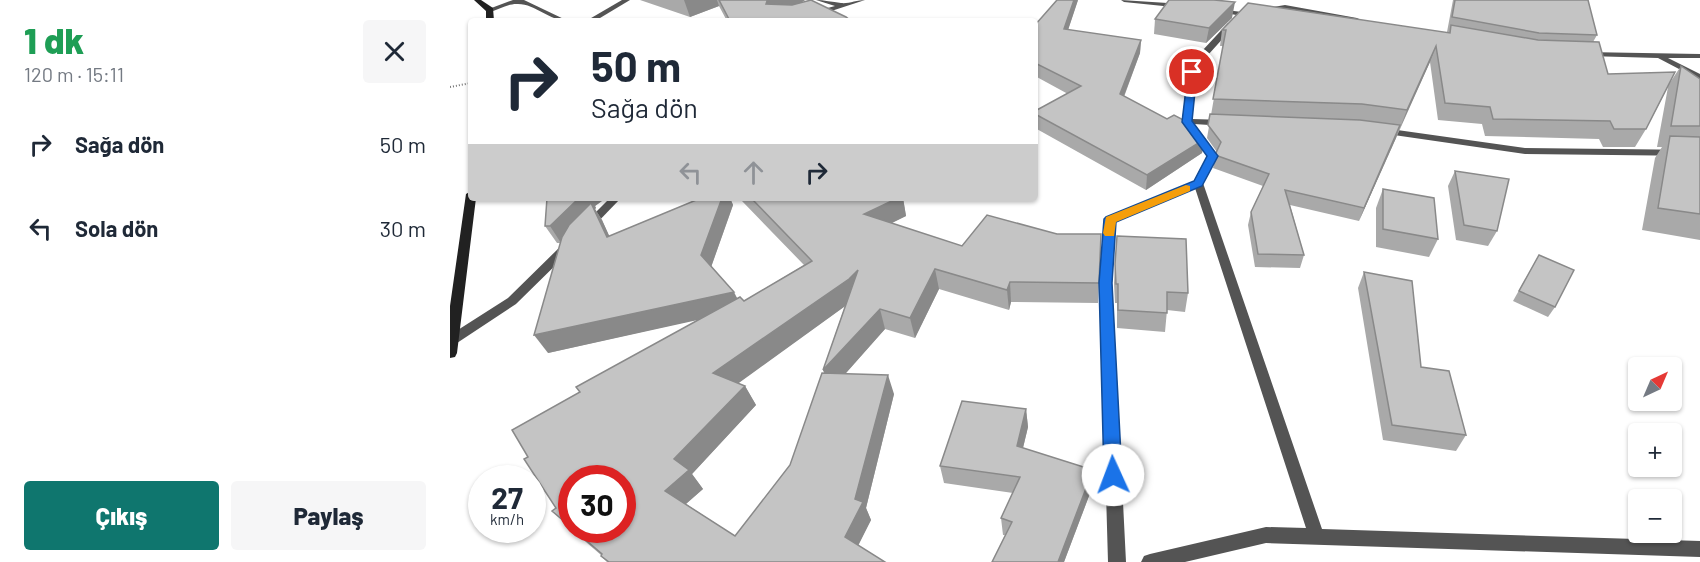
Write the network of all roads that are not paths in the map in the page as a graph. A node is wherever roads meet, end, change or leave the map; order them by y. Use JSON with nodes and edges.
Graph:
{"nodes":[{"id":1,"x":477,"y":0,"type":"edge"},
{"id":2,"x":627,"y":0,"type":"edge"},
{"id":3,"x":819,"y":0,"type":"edge"},
{"id":4,"x":862,"y":0,"type":"edge"},
{"id":5,"x":1124,"y":0,"type":"edge"},
{"id":6,"x":518,"y":1,"type":"edge"},
{"id":7,"x":1286,"y":3,"type":"edge"},
{"id":8,"x":846,"y":6,"type":"junction"},
{"id":9,"x":1196,"y":8,"type":"edge"},
{"id":10,"x":1207,"y":9,"type":"edge"},
{"id":11,"x":490,"y":10,"type":"junction"},
{"id":12,"x":1242,"y":14,"type":"junction"},
{"id":13,"x":806,"y":16,"type":"edge"},
{"id":14,"x":490,"y":18,"type":"edge"},
{"id":15,"x":558,"y":18,"type":"edge"},
{"id":16,"x":595,"y":18,"type":"edge"},
{"id":17,"x":1367,"y":21,"type":"edge"},
{"id":18,"x":1577,"y":53,"type":"edge"},
{"id":19,"x":1700,"y":56,"type":"edge"},
{"id":20,"x":1658,"y":57,"type":"junction"},
{"id":21,"x":1700,"y":77,"type":"edge"},
{"id":22,"x":1187,"y":122,"type":"junction"},
{"id":23,"x":1232,"y":123,"type":"edge"},
{"id":24,"x":1367,"y":128,"type":"edge"},
{"id":25,"x":1700,"y":153,"type":"edge"},
{"id":26,"x":1198,"y":183,"type":"junction"},
{"id":27,"x":470,"y":201,"type":"edge"},
{"id":28,"x":613,"y":201,"type":"edge"},
{"id":29,"x":452,"y":340,"type":"junction"},
{"id":30,"x":450,"y":353,"type":"edge"},
{"id":31,"x":1317,"y":537,"type":"junction"},
{"id":32,"x":1700,"y":549,"type":"edge"},
{"id":33,"x":1116,"y":562,"type":"edge"},
{"id":34,"x":1150,"y":562,"type":"edge"}],
"edges":[{"from":1,"to":11,"type":"street"},
{"from":2,"to":16,"type":"street"},
{"from":3,"to":8,"type":"street"},
{"from":4,"to":8,"type":"street"},
{"from":5,"to":9,"type":"street"},
{"from":6,"to":11,"type":"street"},
{"from":6,"to":15,"type":"street"},
{"from":7,"to":12,"type":"street"},
{"from":7,"to":17,"type":"street"},
{"from":8,"to":13,"type":"street"},
{"from":10,"to":12,"type":"street"},
{"from":11,"to":14,"type":"street"},
{"from":12,"to":22,"type":"street"},
{"from":18,"to":20,"type":"street"},
{"from":19,"to":20,"type":"street"},
{"from":20,"to":21,"type":"street"},
{"from":22,"to":23,"type":"street"},
{"from":22,"to":26,"type":"street"},
{"from":24,"to":25,"type":"street"},
{"from":26,"to":31,"type":"street"},
{"from":26,"to":33,"type":"street"},
{"from":27,"to":29,"type":"street"},
{"from":28,"to":29,"type":"street"},
{"from":29,"to":30,"type":"street"},
{"from":31,"to":32,"type":"street"},
{"from":31,"to":34,"type":"street"}]}
